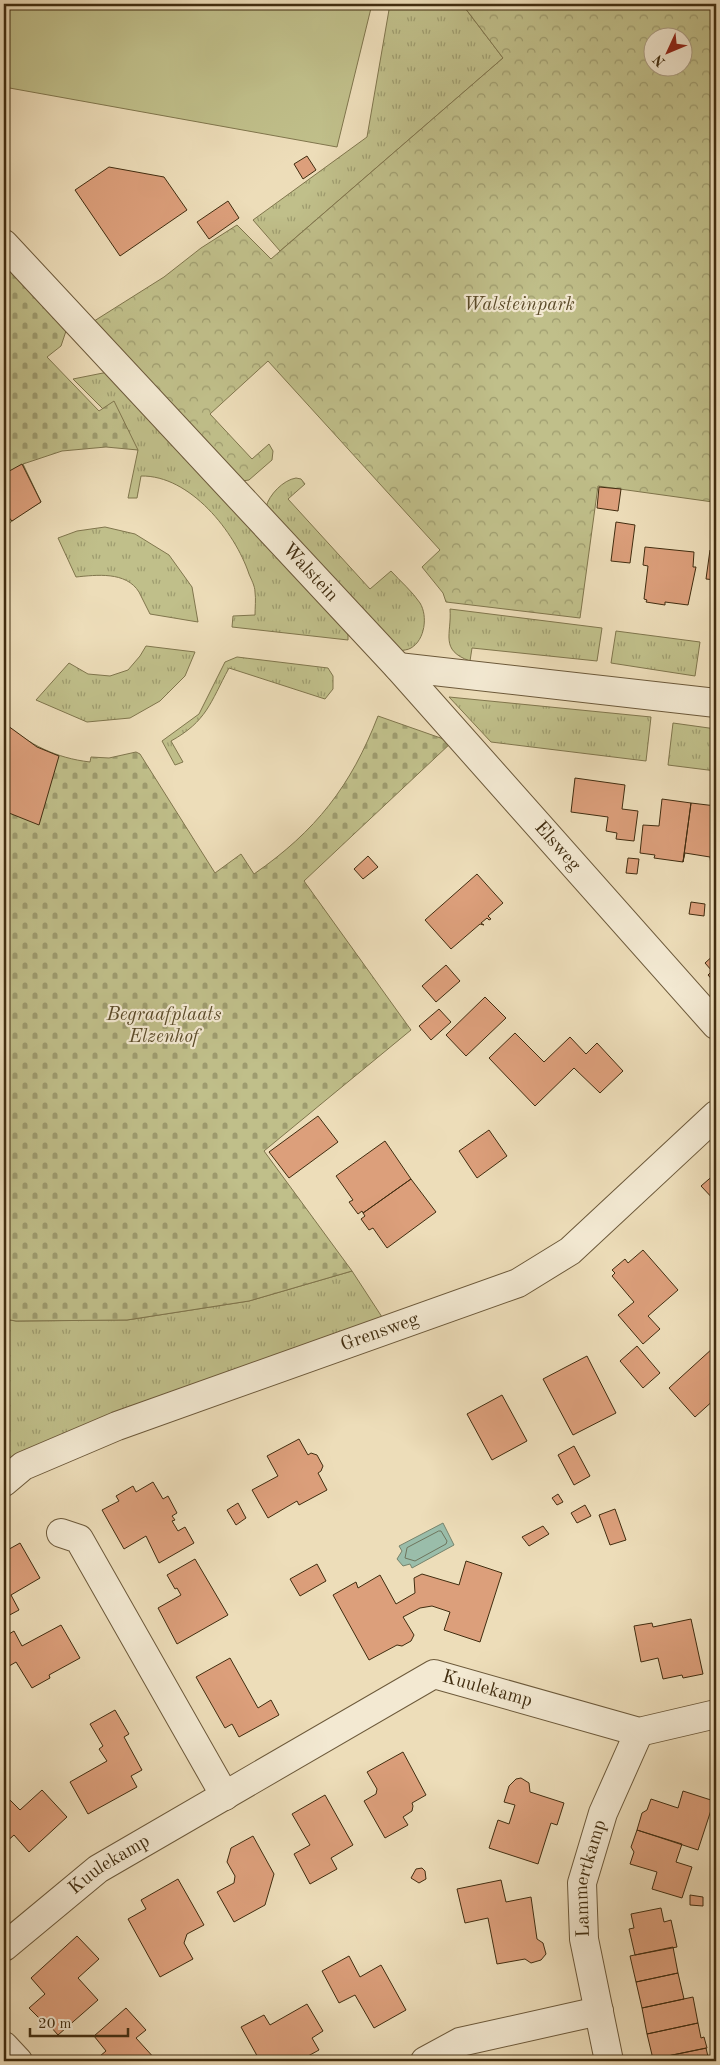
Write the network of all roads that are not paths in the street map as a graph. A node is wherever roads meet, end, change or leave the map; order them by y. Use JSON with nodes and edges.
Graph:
{"nodes":[{"id":1,"x":4,"y":244,"type":"edge"},
{"id":2,"x":398,"y":667,"type":"junction"},
{"id":3,"x":716,"y":704,"type":"edge"},
{"id":4,"x":716,"y":1026,"type":"edge"},
{"id":5,"x":716,"y":1115,"type":"edge"},
{"id":6,"x":4,"y":1482,"type":"edge"},
{"id":7,"x":61,"y":1533,"type":"dead end"},
{"id":8,"x":716,"y":1714,"type":"edge"},
{"id":9,"x":639,"y":1732,"type":"junction"},
{"id":10,"x":225,"y":1796,"type":"junction"},
{"id":11,"x":4,"y":1947,"type":"edge"},
{"id":12,"x":599,"y":2011,"type":"junction"},
{"id":13,"x":4,"y":2046,"type":"edge"},
{"id":14,"x":18,"y":2061,"type":"edge"},
{"id":15,"x":425,"y":2061,"type":"edge"},
{"id":16,"x":609,"y":2061,"type":"edge"}],
"edges":[{"from":1,"to":2,"type":"street","name":"Walstein"},
{"from":2,"to":3,"type":"street"},
{"from":2,"to":4,"type":"street","name":"Elsweg"},
{"from":5,"to":6,"type":"street","name":"Grensweg"},
{"from":7,"to":10,"type":"street"},
{"from":8,"to":9,"type":"street","name":"Kuulekamp"},
{"from":9,"to":10,"type":"street","name":"Kuulekamp"},
{"from":9,"to":12,"type":"street","name":"Lammertkamp"},
{"from":10,"to":11,"type":"street","name":"Kuulekamp"},
{"from":12,"to":15,"type":"street"},
{"from":12,"to":16,"type":"street","name":"Lammertkamp"},
{"from":13,"to":14,"type":"street"}]}
